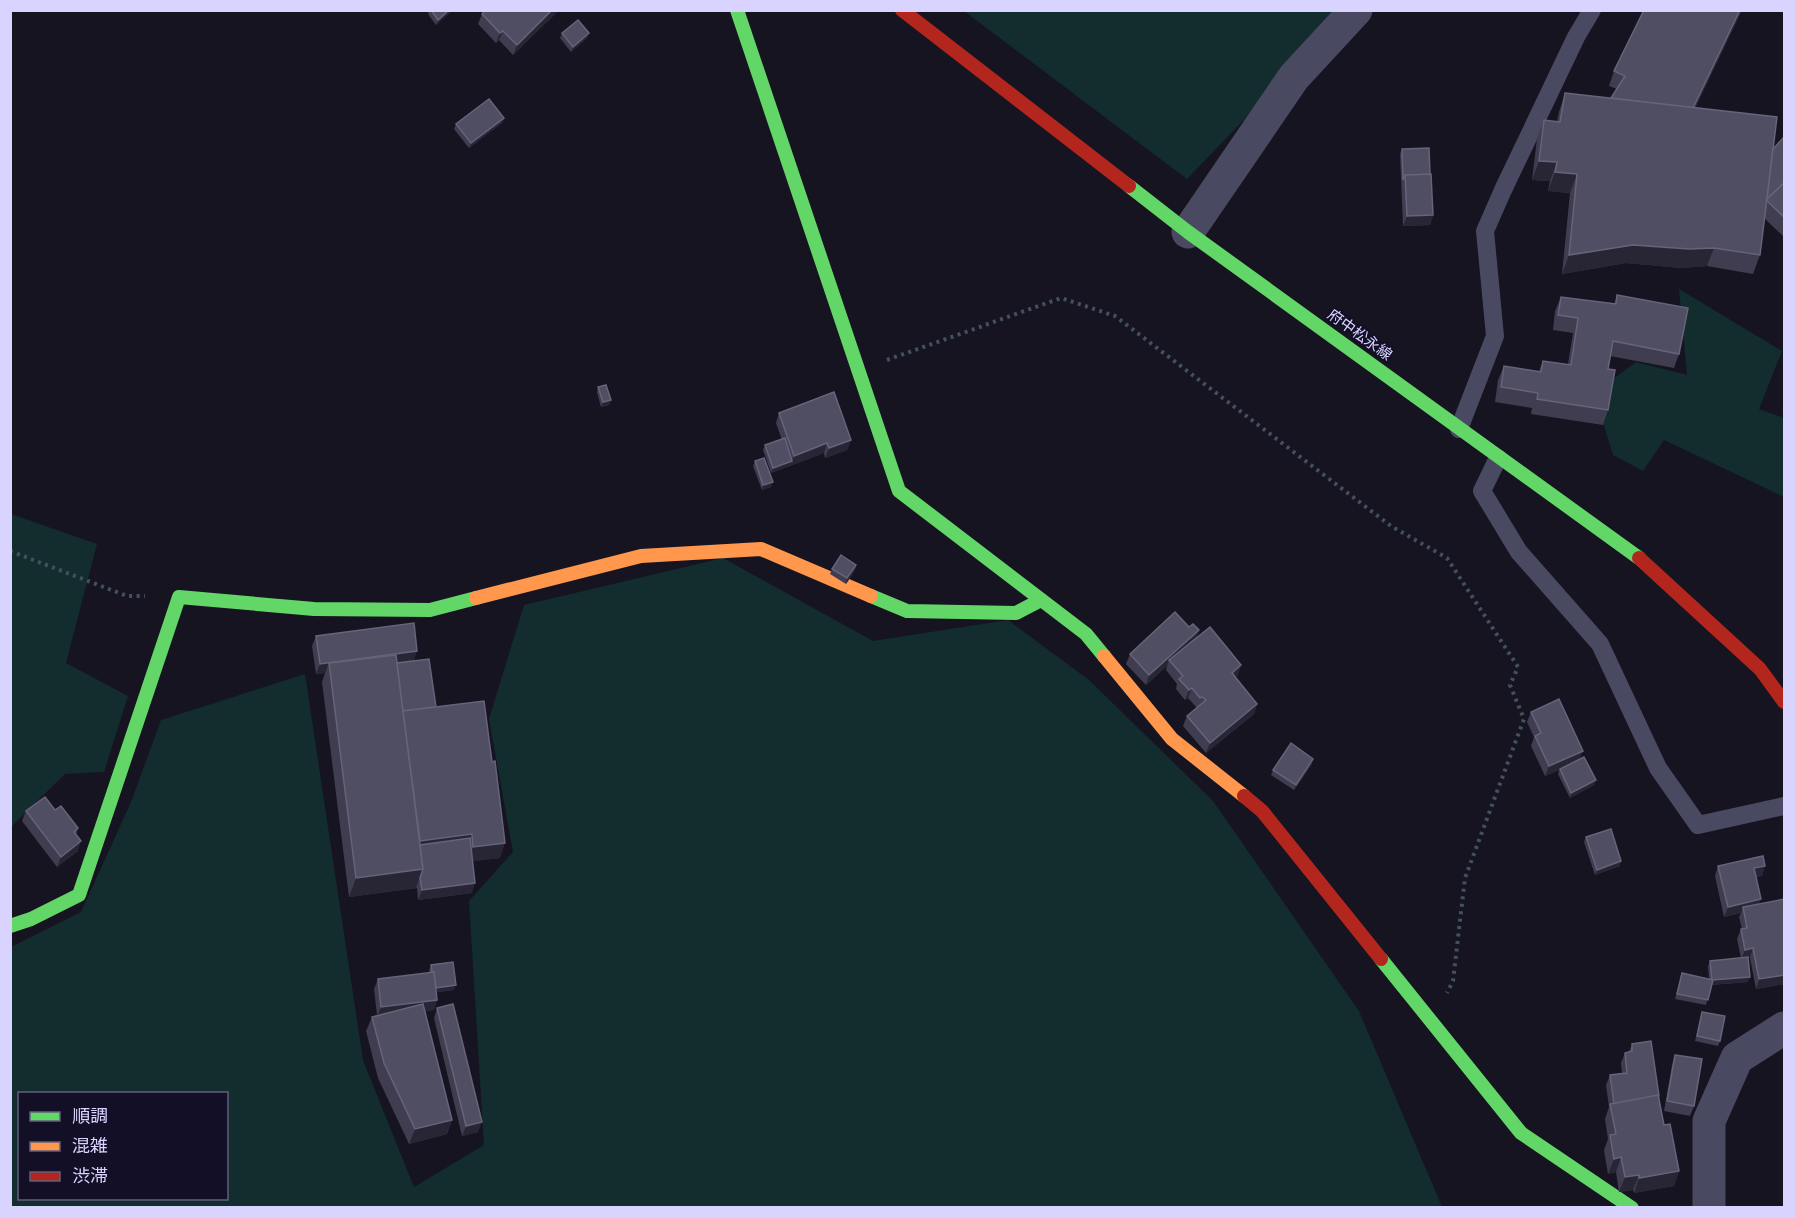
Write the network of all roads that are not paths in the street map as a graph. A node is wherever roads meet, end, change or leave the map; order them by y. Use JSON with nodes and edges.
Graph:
{"nodes":[{"id":1,"x":737,"y":10,"type":"edge"},
{"id":2,"x":902,"y":10,"type":"edge"},
{"id":3,"x":1356,"y":10,"type":"edge"},
{"id":4,"x":1592,"y":10,"type":"edge"},
{"id":5,"x":1188,"y":232,"type":"junction"},
{"id":6,"x":1459,"y":429,"type":"junction"},
{"id":7,"x":1498,"y":458,"type":"junction"},
{"id":8,"x":1041,"y":600,"type":"junction"},
{"id":9,"x":1785,"y":702,"type":"edge"},
{"id":10,"x":1785,"y":806,"type":"edge"},
{"id":11,"x":10,"y":926,"type":"edge"},
{"id":12,"x":1785,"y":1028,"type":"edge"},
{"id":13,"x":1632,"y":1208,"type":"edge"},
{"id":14,"x":1709,"y":1208,"type":"edge"}],
"edges":[{"from":1,"to":8,"type":"street"},
{"from":2,"to":5,"type":"street","name":"府中松永線"},
{"from":3,"to":5,"type":"street"},
{"from":4,"to":6,"type":"lane"},
{"from":5,"to":6,"type":"street","name":"府中松永線"},
{"from":6,"to":7,"type":"street","name":"府中松永線"},
{"from":7,"to":9,"type":"street","name":"府中松永線"},
{"from":7,"to":10,"type":"lane"},
{"from":8,"to":11,"type":"street"},
{"from":8,"to":13,"type":"street"},
{"from":12,"to":14,"type":"street"}]}
